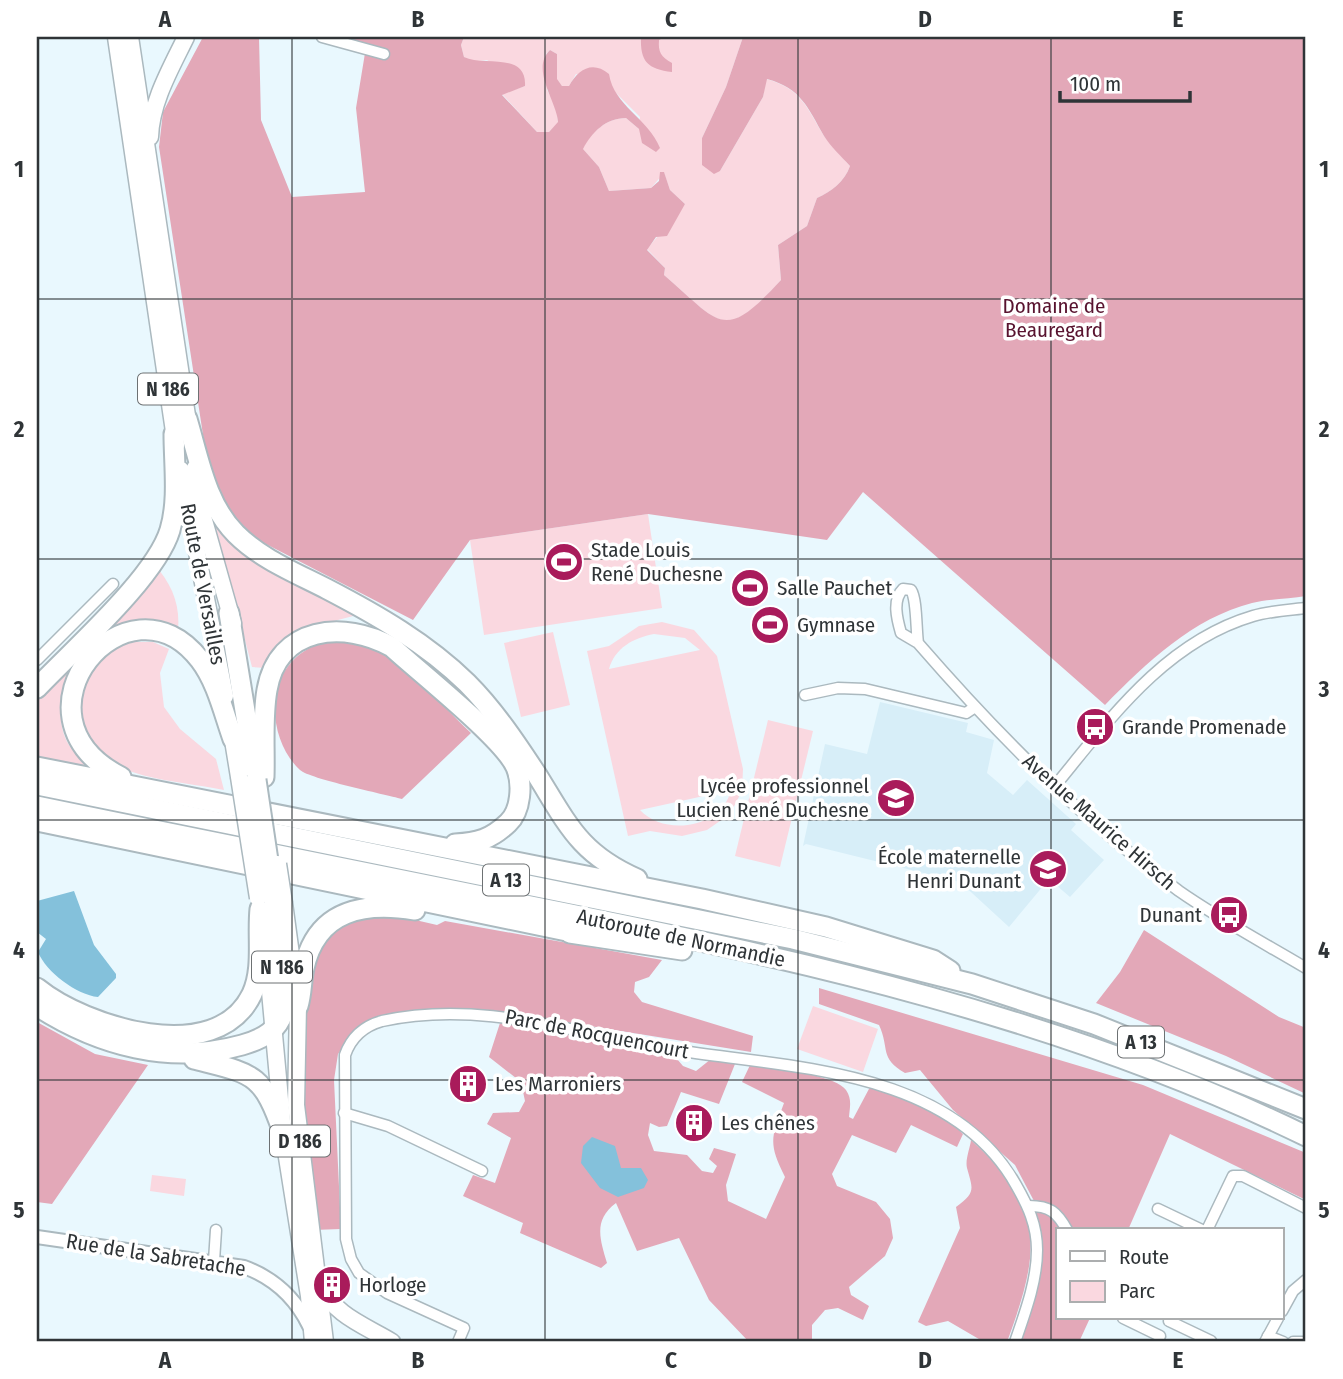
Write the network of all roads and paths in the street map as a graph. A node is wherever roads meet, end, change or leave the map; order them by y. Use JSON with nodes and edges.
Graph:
{"nodes":[{"id":1,"x":116,"y":37,"type":"edge"},
{"id":2,"x":130,"y":37,"type":"edge"},
{"id":3,"x":186,"y":37,"type":"edge"},
{"id":4,"x":322,"y":37,"type":"edge"},
{"id":5,"x":384,"y":54,"type":"dead end"},
{"id":6,"x":150,"y":171,"type":"junction"},
{"id":7,"x":181,"y":427,"type":"junction"},
{"id":8,"x":113,"y":584,"type":"dead end"},
{"id":9,"x":1306,"y":608,"type":"edge"},
{"id":10,"x":229,"y":613,"type":"joint"},
{"id":11,"x":918,"y":643,"type":"junction"},
{"id":12,"x":37,"y":660,"type":"edge"},
{"id":13,"x":37,"y":688,"type":"edge"},
{"id":14,"x":805,"y":695,"type":"dead end"},
{"id":15,"x":975,"y":707,"type":"junction"},
{"id":16,"x":233,"y":739,"type":"junction"},
{"id":17,"x":37,"y":767,"type":"edge"},
{"id":18,"x":256,"y":779,"type":"junction"},
{"id":19,"x":37,"y":785,"type":"edge"},
{"id":20,"x":1054,"y":787,"type":"junction"},
{"id":21,"x":158,"y":789,"type":"junction"},
{"id":22,"x":37,"y":806,"type":"edge"},
{"id":23,"x":37,"y":821,"type":"edge"},
{"id":24,"x":412,"y":842,"type":"junction"},
{"id":25,"x":702,"y":899,"type":"junction"},
{"id":26,"x":269,"y":903,"type":"junction"},
{"id":27,"x":581,"y":934,"type":"junction"},
{"id":28,"x":748,"y":952,"type":"junction"},
{"id":29,"x":1306,"y":968,"type":"edge"},
{"id":30,"x":972,"y":984,"type":"junction"},
{"id":31,"x":37,"y":988,"type":"edge"},
{"id":32,"x":37,"y":1006,"type":"edge"},
{"id":33,"x":298,"y":1006,"type":"junction"},
{"id":34,"x":274,"y":1030,"type":"junction"},
{"id":35,"x":173,"y":1053,"type":"junction"},
{"id":36,"x":1306,"y":1109,"type":"edge"},
{"id":37,"x":344,"y":1113,"type":"junction"},
{"id":38,"x":283,"y":1132,"type":"junction"},
{"id":39,"x":1306,"y":1136,"type":"edge"},
{"id":40,"x":482,"y":1171,"type":"dead end"},
{"id":41,"x":1029,"y":1206,"type":"junction"},
{"id":42,"x":1306,"y":1208,"type":"edge"},
{"id":43,"x":1158,"y":1209,"type":"dead end"},
{"id":44,"x":1066,"y":1228,"type":"edge"},
{"id":45,"x":1200,"y":1228,"type":"edge"},
{"id":46,"x":1205,"y":1228,"type":"edge"},
{"id":47,"x":216,"y":1230,"type":"dead end"},
{"id":48,"x":37,"y":1237,"type":"edge"},
{"id":49,"x":214,"y":1261,"type":"junction"},
{"id":50,"x":316,"y":1275,"type":"junction"},
{"id":51,"x":1306,"y":1280,"type":"edge"},
{"id":52,"x":1284,"y":1307,"type":"edge"},
{"id":53,"x":1127,"y":1320,"type":"edge"},
{"id":54,"x":1170,"y":1320,"type":"edge"},
{"id":55,"x":1172,"y":1320,"type":"edge"},
{"id":56,"x":1277,"y":1320,"type":"edge"},
{"id":57,"x":372,"y":1335,"type":"edge"},
{"id":58,"x":312,"y":1336,"type":"edge"},
{"id":59,"x":1160,"y":1339,"type":"edge"},
{"id":60,"x":1266,"y":1339,"type":"edge"},
{"id":61,"x":1211,"y":1340,"type":"dead end"},
{"id":62,"x":325,"y":1342,"type":"edge"},
{"id":63,"x":332,"y":1342,"type":"edge"},
{"id":64,"x":392,"y":1342,"type":"edge"},
{"id":65,"x":458,"y":1342,"type":"edge"},
{"id":66,"x":1015,"y":1342,"type":"edge"},
{"id":67,"x":1283,"y":1342,"type":"edge"},
{"id":68,"x":1293,"y":1342,"type":"edge"},
{"id":69,"x":1306,"y":1342,"type":"edge"}],
"edges":[{"from":1,"to":7,"type":"main road","name":"Route de Versailles","number":"N 186"},
{"from":2,"to":6,"type":"main road","name":"Route de Versailles","number":"N 186"},
{"from":3,"to":6,"type":"main road"},
{"from":4,"to":5,"type":"street"},
{"from":6,"to":7,"type":"main road","name":"Route de Versailles","number":"N 186"},
{"from":7,"to":10,"type":"main road","name":"Route de Versailles","number":"N 186"},
{"from":7,"to":13,"type":"highway"},
{"from":7,"to":16,"type":"main road","name":"Route de Versailles","number":"N 186"},
{"from":7,"to":25,"type":"highway"},
{"from":8,"to":12,"type":"street"},
{"from":9,"to":20,"type":"street"},
{"from":10,"to":18,"type":"highway","number":"N 186"},
{"from":11,"to":11,"type":"street","name":"Avenue Maurice Hirsch"},
{"from":11,"to":15,"type":"street","name":"Avenue Maurice Hirsch"},
{"from":14,"to":15,"type":"street"},
{"from":15,"to":20,"type":"street","name":"Avenue Maurice Hirsch"},
{"from":16,"to":18,"type":"main road","name":"Route de Versailles","number":"N 186"},
{"from":16,"to":21,"type":"highway"},
{"from":17,"to":21,"type":"highway"},
{"from":18,"to":24,"type":"highway"},
{"from":18,"to":26,"type":"highway","number":"N 186","bridge":true},
{"from":19,"to":30,"type":"highway","name":"Autoroute de Normandie","number":"A 13"},
{"from":20,"to":29,"type":"street","name":"Avenue Maurice Hirsch"},
{"from":21,"to":24,"type":"highway"},
{"from":22,"to":28,"type":"highway","name":"Autoroute de Normandie","number":"A 13"},
{"from":23,"to":27,"type":"highway"},
{"from":24,"to":25,"type":"highway"},
{"from":25,"to":30,"type":"highway"},
{"from":26,"to":31,"type":"highway"},
{"from":26,"to":33,"type":"main road","number":"N 186"},
{"from":26,"to":34,"type":"highway","number":"N 186"},
{"from":27,"to":28,"type":"highway"},
{"from":27,"to":33,"type":"highway"},
{"from":28,"to":39,"type":"highway","name":"Autoroute de Normandie","number":"A 13"},
{"from":30,"to":36,"type":"highway","name":"Autoroute de Normandie","number":"A 13"},
{"from":32,"to":35,"type":"highway"},
{"from":33,"to":50,"type":"main road","number":"D 186"},
{"from":34,"to":35,"type":"highway"},
{"from":34,"to":38,"type":"main road","number":"N 186"},
{"from":35,"to":38,"type":"highway"},
{"from":37,"to":40,"type":"street"},
{"from":37,"to":41,"type":"street","name":"Parc de Rocquencourt"},
{"from":37,"to":65,"type":"street","name":"Parc de Rocquencourt"},
{"from":38,"to":58,"type":"main road","number":"D 186"},
{"from":41,"to":44,"type":"street"},
{"from":41,"to":66,"type":"street","name":"Parc de Rocquencourt"},
{"from":42,"to":46,"type":"street"},
{"from":43,"to":45,"type":"street"},
{"from":47,"to":49,"type":"street"},
{"from":48,"to":49,"type":"street","name":"Rue de la Sabretache"},
{"from":49,"to":58,"type":"street","name":"Rue de la Sabretache"},
{"from":50,"to":57,"type":"main road","number":"D 186"},
{"from":50,"to":62,"type":"main road","number":"D 186"},
{"from":51,"to":52,"type":"street"},
{"from":53,"to":59,"type":"street"},
{"from":54,"to":59,"type":"street"},
{"from":55,"to":61,"type":"street"},
{"from":56,"to":60,"type":"street"},
{"from":57,"to":63,"type":"main road"},
{"from":57,"to":64,"type":"main road"},
{"from":60,"to":67,"type":"street"},
{"from":68,"to":69,"type":"street"}]}
